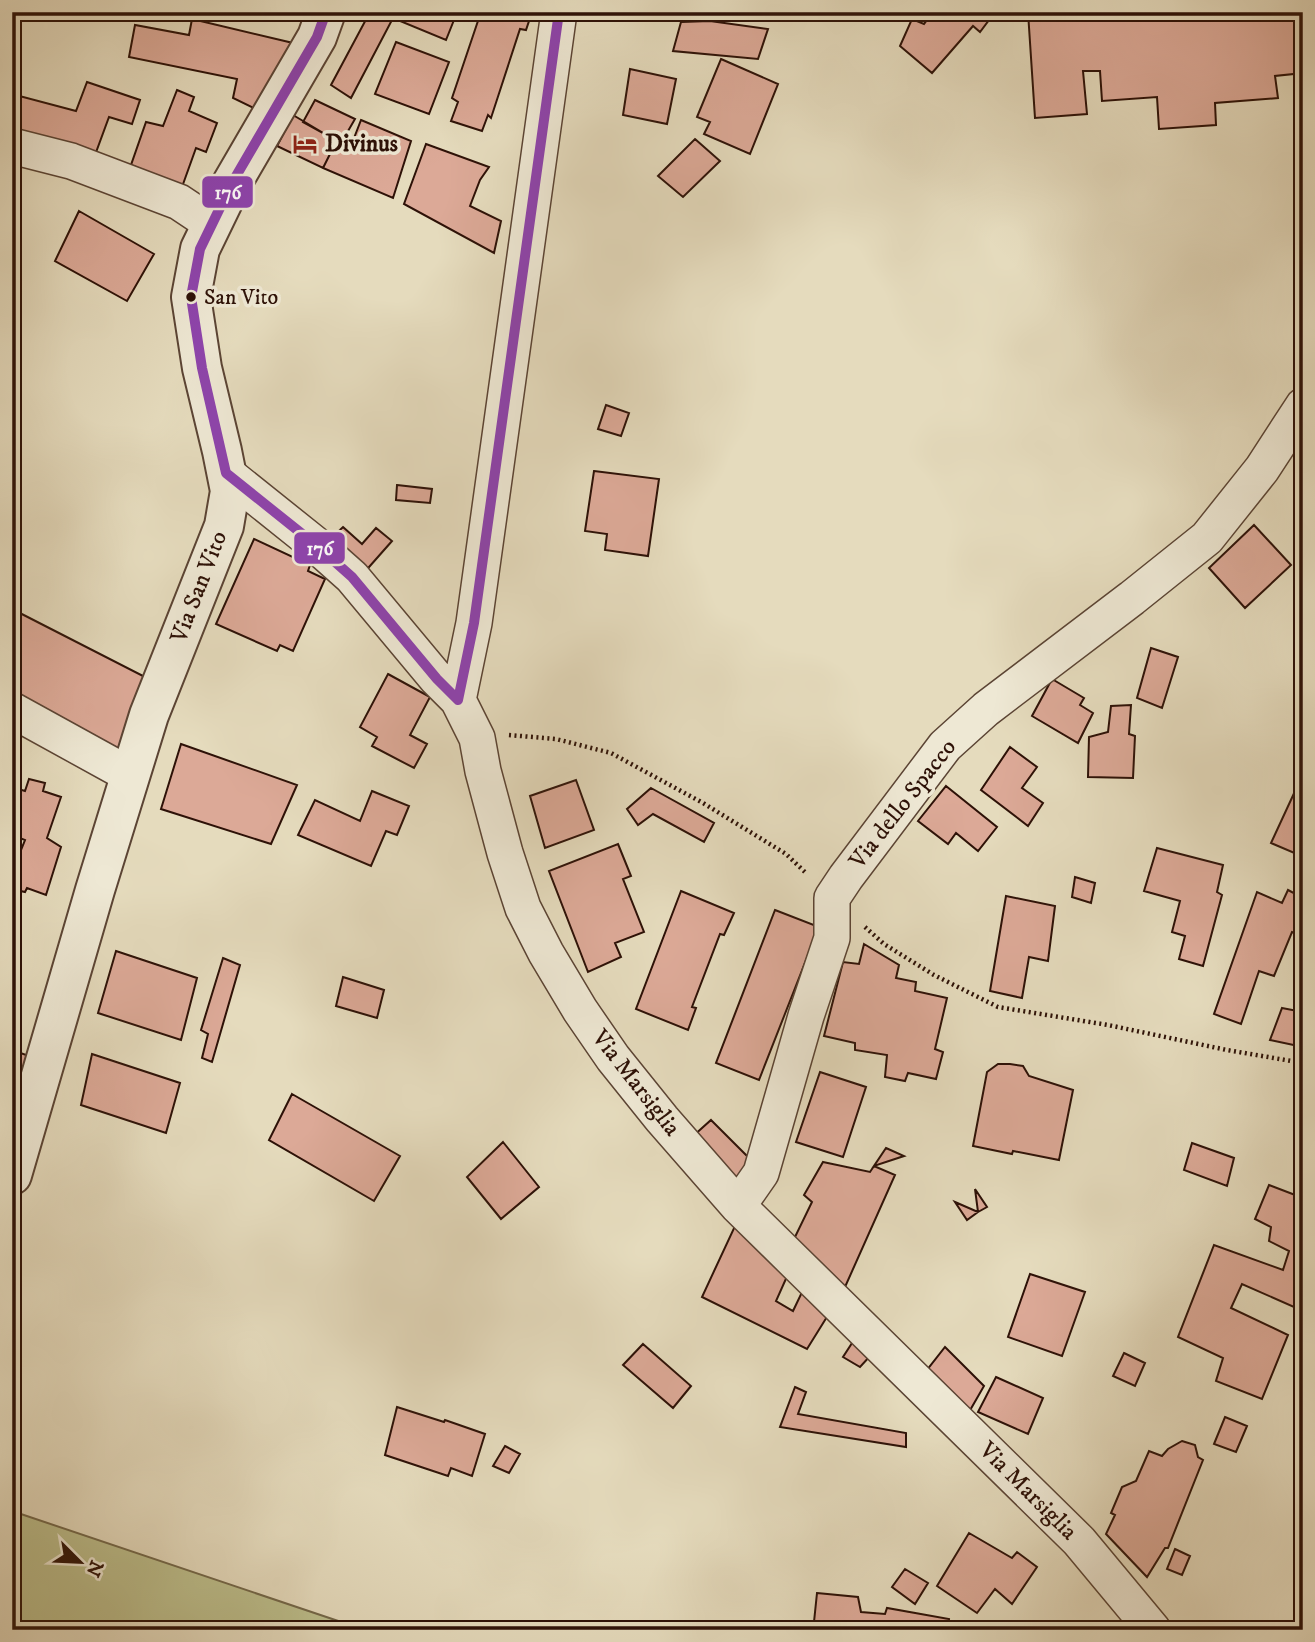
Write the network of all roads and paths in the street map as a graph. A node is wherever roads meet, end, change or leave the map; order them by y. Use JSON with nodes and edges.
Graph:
{"nodes":[{"id":1,"x":326,"y":12,"type":"edge"},
{"id":2,"x":559,"y":12,"type":"edge"},
{"id":3,"x":12,"y":146,"type":"edge"},
{"id":4,"x":212,"y":224,"type":"junction"},
{"id":5,"x":1303,"y":406,"type":"edge"},
{"id":6,"x":226,"y":472,"type":"junction"},
{"id":7,"x":458,"y":700,"type":"junction"},
{"id":8,"x":12,"y":710,"type":"edge"},
{"id":9,"x":477,"y":738,"type":"junction"},
{"id":10,"x":130,"y":775,"type":"junction"},
{"id":11,"x":832,"y":898,"type":"junction"},
{"id":12,"x":1303,"y":1063,"type":"edge"},
{"id":13,"x":12,"y":1175,"type":"edge"},
{"id":14,"x":738,"y":1206,"type":"junction"},
{"id":15,"x":1153,"y":1630,"type":"edge"}],
"edges":[{"from":1,"to":4,"type":"street","name":"Via San Vito"},
{"from":2,"to":7,"type":"street"},
{"from":3,"to":4,"type":"street"},
{"from":4,"to":6,"type":"street","name":"Via San Vito"},
{"from":5,"to":11,"type":"street","name":"Via dello Spacco"},
{"from":6,"to":7,"type":"street","name":"Via Marsiglia"},
{"from":6,"to":10,"type":"street","name":"Via San Vito"},
{"from":7,"to":9,"type":"street","name":"Via Marsiglia"},
{"from":8,"to":10,"type":"street"},
{"from":9,"to":11,"type":"path"},
{"from":9,"to":14,"type":"street","name":"Via Marsiglia"},
{"from":10,"to":13,"type":"street","name":"Via San Vito"},
{"from":11,"to":12,"type":"path"},
{"from":11,"to":14,"type":"street"},
{"from":14,"to":15,"type":"street","name":"Via Marsiglia"}]}
